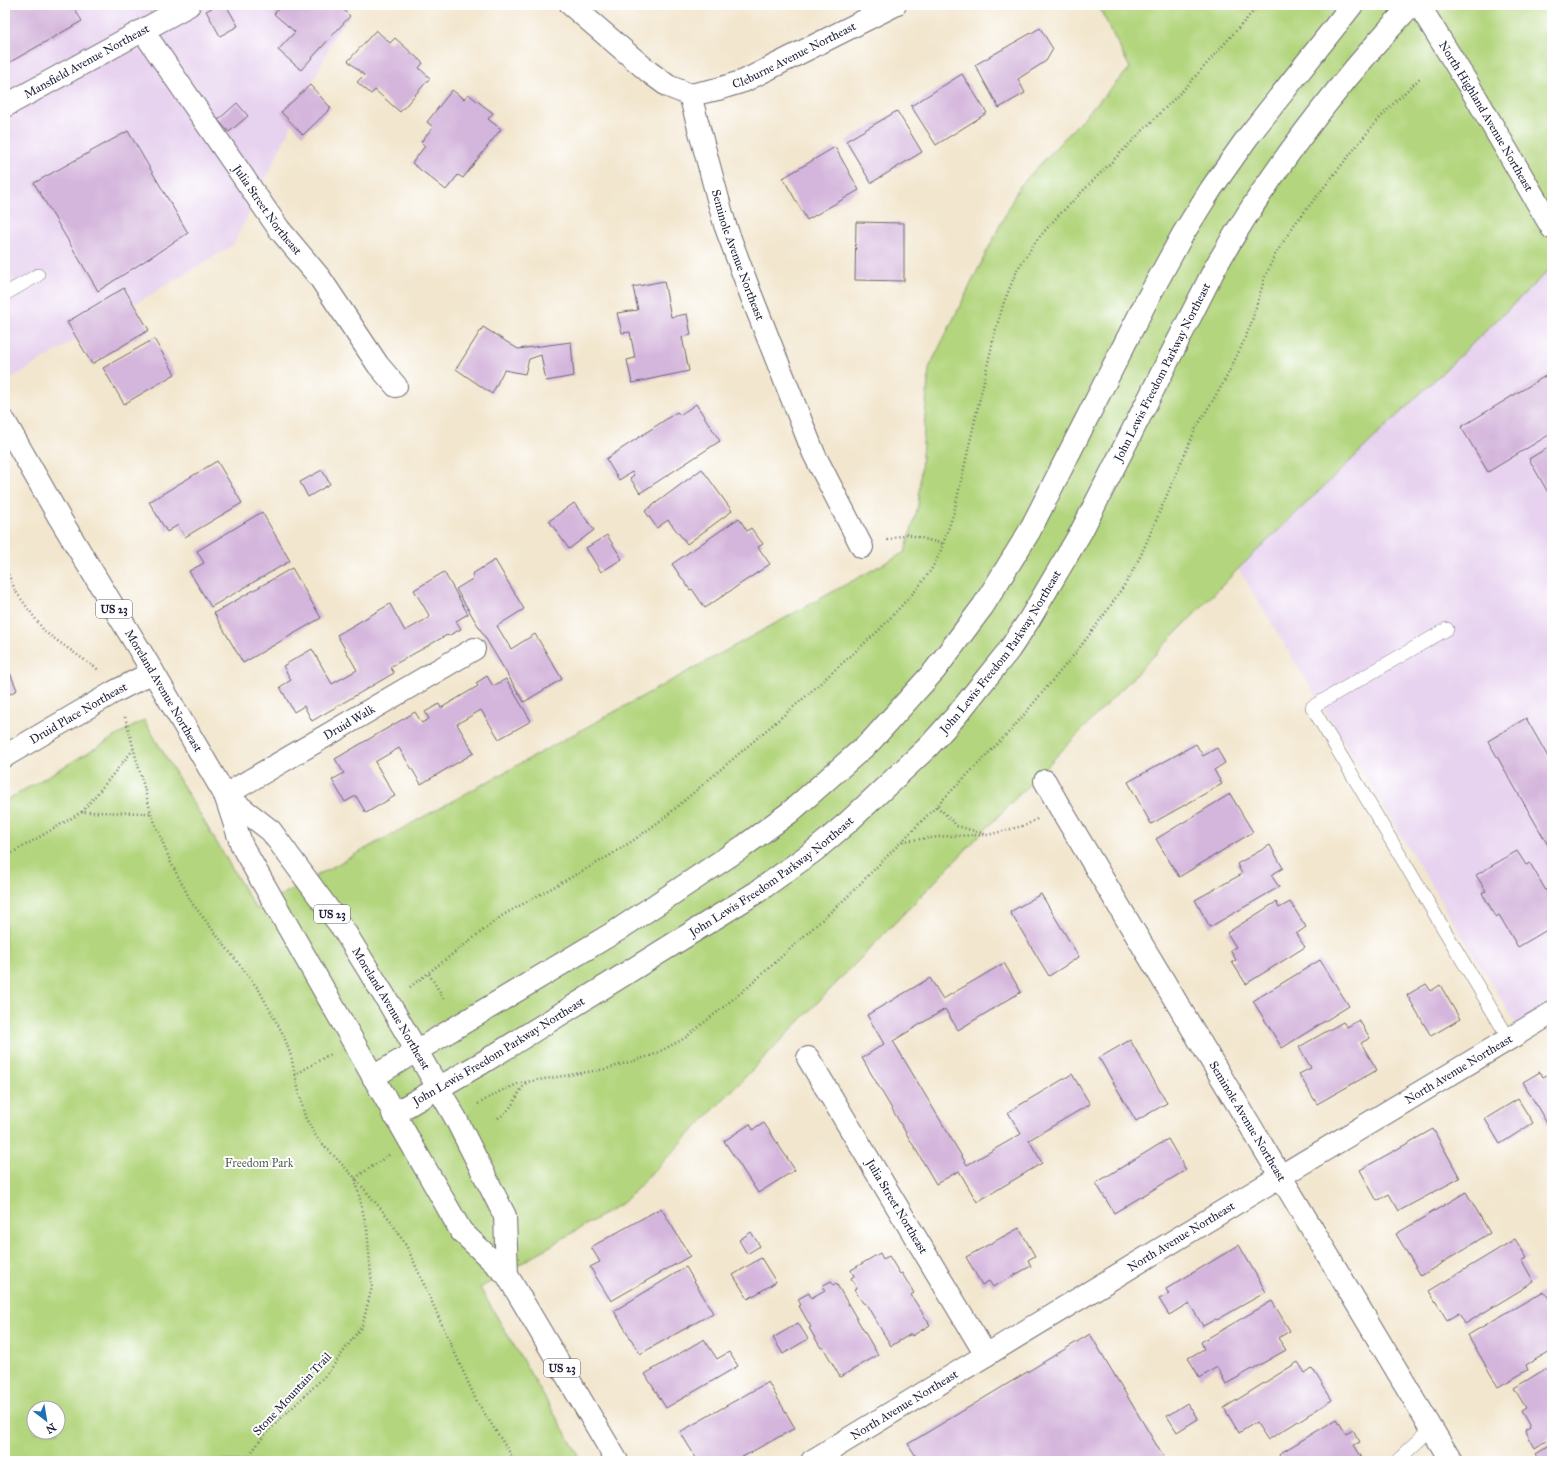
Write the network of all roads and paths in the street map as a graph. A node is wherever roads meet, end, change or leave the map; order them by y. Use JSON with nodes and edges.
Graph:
{"nodes":[{"id":1,"x":189,"y":5,"type":"edge"},
{"id":2,"x":571,"y":5,"type":"edge"},
{"id":3,"x":894,"y":5,"type":"edge"},
{"id":4,"x":1352,"y":5,"type":"edge"},
{"id":5,"x":1411,"y":5,"type":"edge"},
{"id":6,"x":1419,"y":5,"type":"edge"},
{"id":7,"x":143,"y":31,"type":"junction"},
{"id":8,"x":690,"y":95,"type":"junction"},
{"id":9,"x":5,"y":106,"type":"edge"},
{"id":10,"x":1552,"y":228,"type":"edge"},
{"id":11,"x":38,"y":275,"type":"dead end"},
{"id":12,"x":5,"y":294,"type":"edge"},
{"id":13,"x":396,"y":386,"type":"dead end"},
{"id":14,"x":5,"y":422,"type":"edge"},
{"id":15,"x":943,"y":544,"type":"dead end"},
{"id":16,"x":862,"y":547,"type":"joint"},
{"id":17,"x":5,"y":567,"type":"edge"},
{"id":18,"x":1447,"y":629,"type":"dead end"},
{"id":19,"x":474,"y":649,"type":"dead end"},
{"id":20,"x":153,"y":672,"type":"junction"},
{"id":21,"x":105,"y":675,"type":"dead end"},
{"id":22,"x":125,"y":716,"type":"dead end"},
{"id":23,"x":133,"y":750,"type":"junction"},
{"id":24,"x":5,"y":756,"type":"edge"},
{"id":25,"x":1045,"y":781,"type":"dead end"},
{"id":26,"x":225,"y":795,"type":"junction"},
{"id":27,"x":937,"y":806,"type":"dead end"},
{"id":28,"x":1059,"y":806,"type":"junction"},
{"id":29,"x":82,"y":812,"type":"junction"},
{"id":30,"x":150,"y":813,"type":"junction"},
{"id":31,"x":988,"y":835,"type":"junction"},
{"id":32,"x":902,"y":841,"type":"dead end"},
{"id":33,"x":5,"y":857,"type":"edge"},
{"id":34,"x":429,"y":974,"type":"dead end"},
{"id":35,"x":444,"y":999,"type":"dead end"},
{"id":36,"x":1552,"y":1013,"type":"edge"},
{"id":37,"x":1509,"y":1039,"type":"junction"},
{"id":38,"x":416,"y":1051,"type":"junction"},
{"id":39,"x":334,"y":1052,"type":"dead end"},
{"id":40,"x":808,"y":1058,"type":"dead end"},
{"id":41,"x":295,"y":1075,"type":"junction"},
{"id":42,"x":373,"y":1077,"type":"junction"},
{"id":43,"x":527,"y":1082,"type":"dead end"},
{"id":44,"x":438,"y":1088,"type":"junction"},
{"id":45,"x":394,"y":1114,"type":"junction"},
{"id":46,"x":498,"y":1118,"type":"dead end"},
{"id":47,"x":394,"y":1151,"type":"dead end"},
{"id":48,"x":1281,"y":1176,"type":"junction"},
{"id":49,"x":355,"y":1178,"type":"junction"},
{"id":50,"x":507,"y":1275,"type":"junction"},
{"id":51,"x":986,"y":1355,"type":"junction"},
{"id":52,"x":1431,"y":1429,"type":"junction"},
{"id":53,"x":245,"y":1461,"type":"edge"},
{"id":54,"x":515,"y":1461,"type":"edge"},
{"id":55,"x":617,"y":1461,"type":"edge"},
{"id":56,"x":812,"y":1461,"type":"edge"},
{"id":57,"x":1397,"y":1461,"type":"edge"},
{"id":58,"x":1451,"y":1461,"type":"edge"}],
"edges":[{"from":1,"to":7,"type":"main road","name":"Mansfield Avenue Northeast"},
{"from":2,"to":8,"type":"main road"},
{"from":3,"to":8,"type":"main road","name":"Cleburne Avenue Northeast"},
{"from":4,"to":38,"type":"main road"},
{"from":5,"to":44,"type":"main road","name":"John Lewis Freedom Parkway Northeast"},
{"from":6,"to":10,"type":"main road","name":"North Highland Avenue Northeast"},
{"from":7,"to":9,"type":"main road","name":"Mansfield Avenue Northeast"},
{"from":7,"to":13,"type":"main road","name":"Julia Street Northeast"},
{"from":8,"to":16,"type":"main road","name":"Seminole Avenue Northeast"},
{"from":11,"to":12,"type":"lane"},
{"from":14,"to":20,"type":"main road","name":"Moreland Avenue Northeast","number":"US 23"},
{"from":15,"to":16,"type":"path"},
{"from":17,"to":21,"type":"path"},
{"from":18,"to":37,"type":"lane"},
{"from":19,"to":26,"type":"main road","name":"Druid Walk"},
{"from":20,"to":24,"type":"main road","name":"Druid Place Northeast"},
{"from":20,"to":26,"type":"main road","name":"Moreland Avenue Northeast","number":"US 23"},
{"from":22,"to":23,"type":"path"},
{"from":23,"to":29,"type":"path"},
{"from":23,"to":30,"type":"path"},
{"from":25,"to":28,"type":"main road","name":"Seminole Avenue Northeast"},
{"from":26,"to":38,"type":"main road","name":"Moreland Avenue Northeast","number":"US 23"},
{"from":26,"to":42,"type":"main road","name":"Moreland Avenue Northeast","number":"US 23"},
{"from":27,"to":31,"type":"path"},
{"from":28,"to":31,"type":"path"},
{"from":28,"to":48,"type":"main road","name":"Seminole Avenue Northeast"},
{"from":29,"to":30,"type":"path"},
{"from":29,"to":33,"type":"path"},
{"from":30,"to":41,"type":"path"},
{"from":31,"to":32,"type":"path"},
{"from":34,"to":35,"type":"path"},
{"from":36,"to":37,"type":"main road","name":"North Avenue Northeast"},
{"from":37,"to":48,"type":"main road","name":"North Avenue Northeast"},
{"from":38,"to":42,"type":"main road"},
{"from":38,"to":44,"type":"main road","name":"Moreland Avenue Northeast","number":"US 23"},
{"from":39,"to":41,"type":"path"},
{"from":40,"to":51,"type":"main road","name":"Julia Street Northeast"},
{"from":41,"to":49,"type":"path"},
{"from":42,"to":45,"type":"main road","name":"Moreland Avenue Northeast","number":"US 23"},
{"from":43,"to":46,"type":"path"},
{"from":44,"to":45,"type":"main road","name":"John Lewis Freedom Parkway Northeast"},
{"from":44,"to":50,"type":"main road","name":"Moreland Avenue Northeast","number":"US 23"},
{"from":45,"to":50,"type":"main road","name":"Moreland Avenue Northeast","number":"US 23"},
{"from":47,"to":49,"type":"path"},
{"from":48,"to":51,"type":"main road","name":"North Avenue Northeast"},
{"from":48,"to":52,"type":"main road","name":"Seminole Avenue Northeast"},
{"from":49,"to":53,"type":"path","name":"Stone Mountain Trail"},
{"from":49,"to":54,"type":"path"},
{"from":50,"to":55,"type":"main road","name":"Moreland Avenue Northeast","number":"US 23"},
{"from":51,"to":56,"type":"main road","name":"North Avenue Northeast"},
{"from":52,"to":57,"type":"lane"},
{"from":52,"to":58,"type":"main road","name":"Seminole Avenue Northeast"}]}
